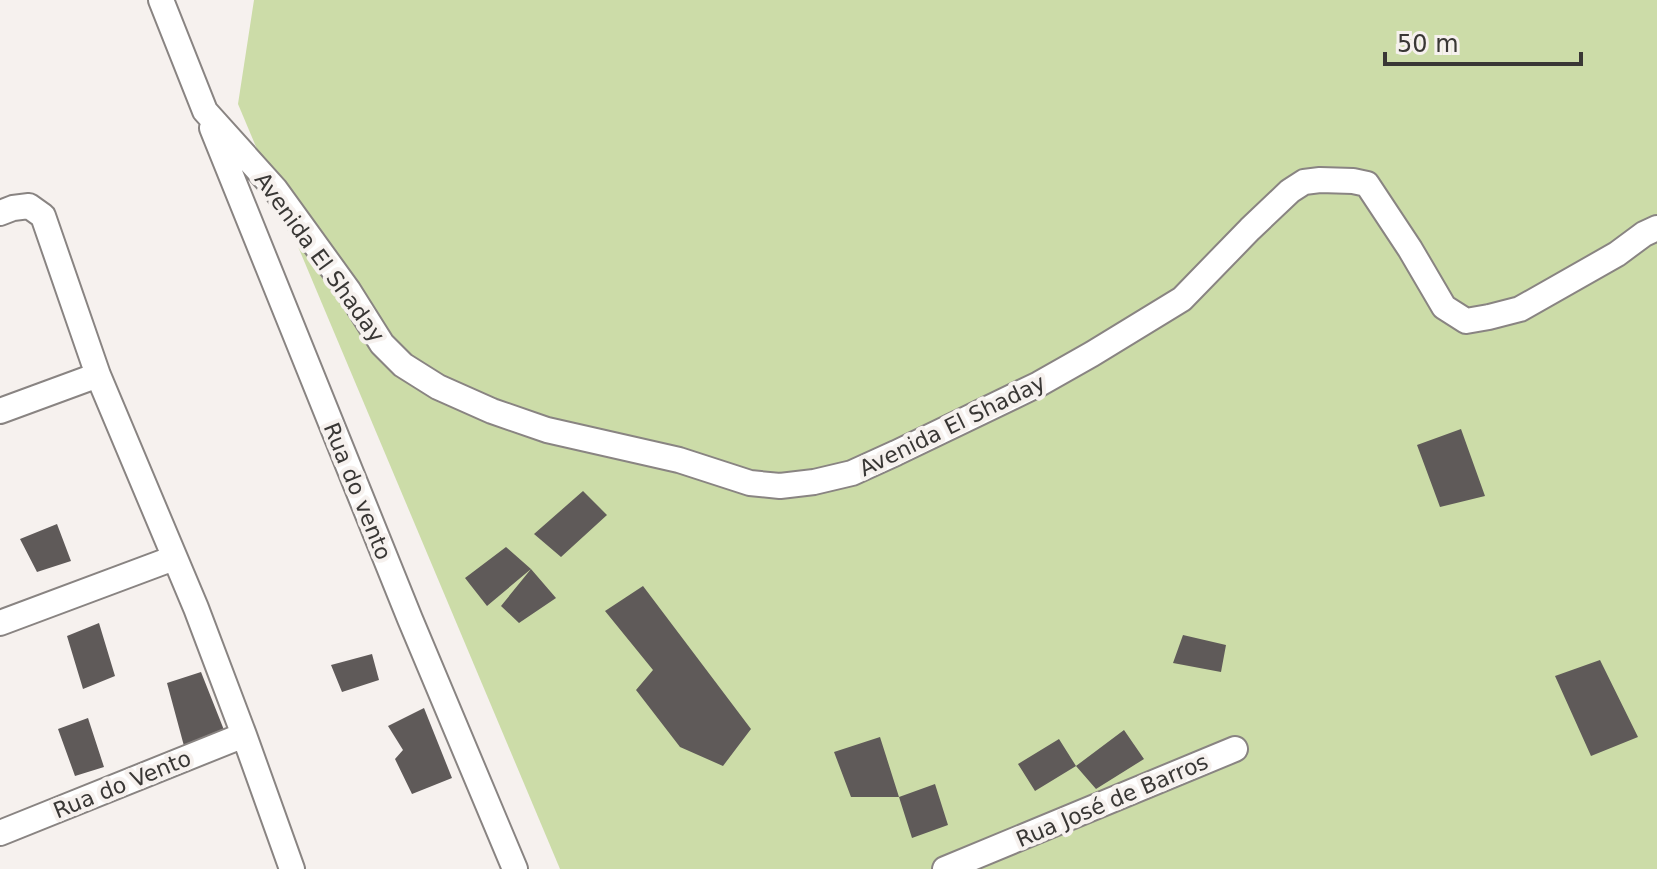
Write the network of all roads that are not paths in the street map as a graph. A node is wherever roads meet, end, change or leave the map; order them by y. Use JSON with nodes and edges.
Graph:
{"nodes":[{"id":1,"x":161,"y":0,"type":"edge"},
{"id":2,"x":205,"y":111,"type":"junction"},
{"id":3,"x":0,"y":213,"type":"edge"},
{"id":4,"x":1657,"y":228,"type":"edge"},
{"id":5,"x":98,"y":375,"type":"junction"},
{"id":6,"x":0,"y":411,"type":"edge"},
{"id":7,"x":174,"y":558,"type":"junction"},
{"id":8,"x":0,"y":623,"type":"edge"},
{"id":9,"x":244,"y":735,"type":"junction"},
{"id":10,"x":1235,"y":749,"type":"dead end"},
{"id":11,"x":0,"y":833,"type":"edge"},
{"id":12,"x":292,"y":869,"type":"edge"},
{"id":13,"x":515,"y":869,"type":"edge"},
{"id":14,"x":945,"y":869,"type":"edge"}],
"edges":[{"from":1,"to":2,"type":"street","name":"Avenida El Shaday"},
{"from":2,"to":4,"type":"street","name":"Avenida El Shaday"},
{"from":2,"to":13,"type":"street","name":"Rua do vento"},
{"from":3,"to":5,"type":"street"},
{"from":5,"to":6,"type":"street"},
{"from":5,"to":7,"type":"street"},
{"from":7,"to":8,"type":"street"},
{"from":7,"to":9,"type":"street"},
{"from":9,"to":11,"type":"street","name":"Rua do Vento"},
{"from":9,"to":12,"type":"street"},
{"from":10,"to":14,"type":"street","name":"Rua José de Barros"}]}
